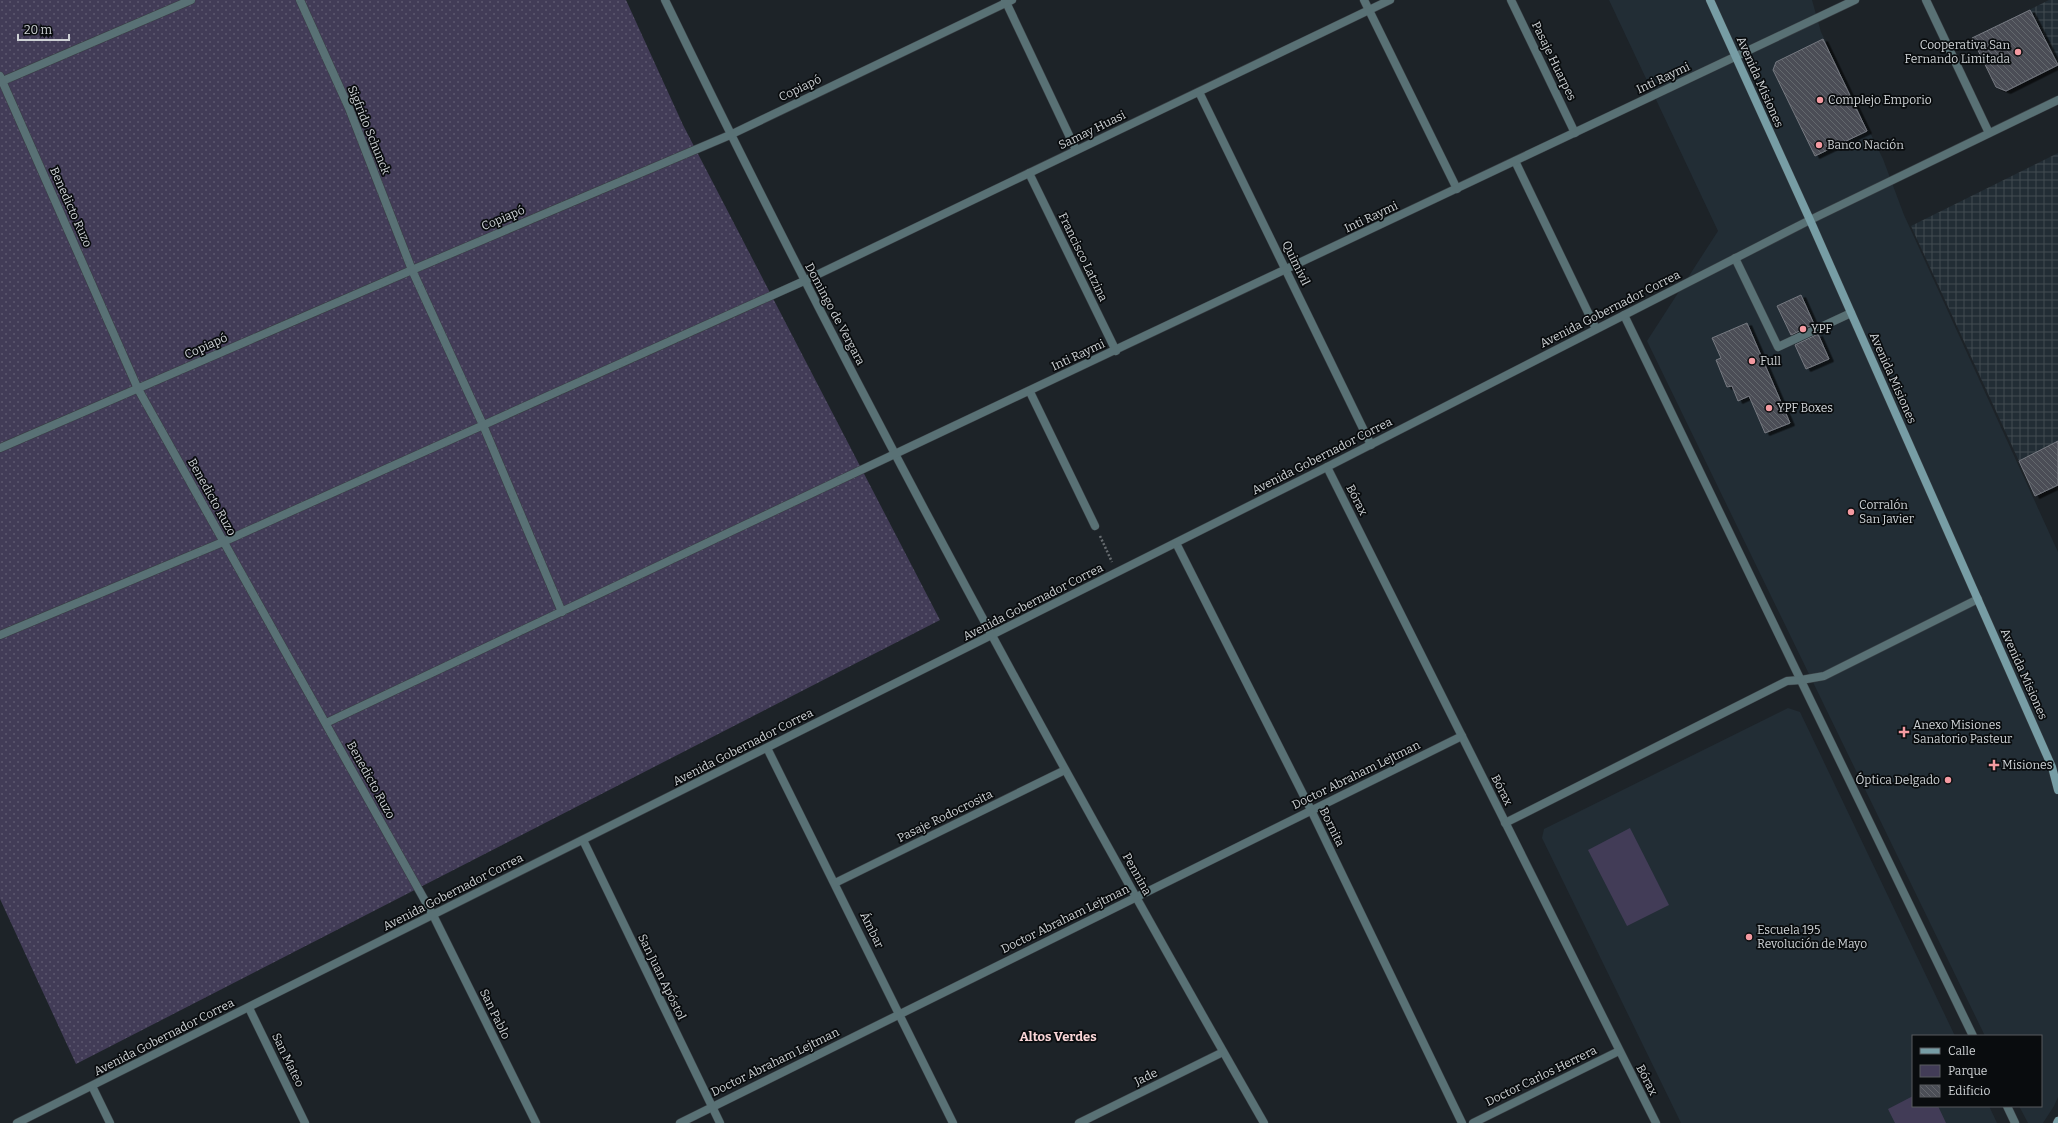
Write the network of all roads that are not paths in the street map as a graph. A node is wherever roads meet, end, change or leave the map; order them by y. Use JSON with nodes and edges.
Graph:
{"nodes":[{"id":1,"x":191,"y":0,"type":"edge"},
{"id":2,"x":300,"y":0,"type":"edge"},
{"id":3,"x":665,"y":0,"type":"edge"},
{"id":4,"x":1364,"y":0,"type":"edge"},
{"id":5,"x":1390,"y":0,"type":"edge"},
{"id":6,"x":1511,"y":0,"type":"edge"},
{"id":7,"x":1710,"y":0,"type":"edge"},
{"id":8,"x":1855,"y":0,"type":"edge"},
{"id":9,"x":1926,"y":0,"type":"edge"},
{"id":10,"x":1008,"y":1,"type":"edge"},
{"id":11,"x":1369,"y":10,"type":"junction"},
{"id":12,"x":1735,"y":57,"type":"junction"},
{"id":13,"x":1,"y":80,"type":"edge"},
{"id":14,"x":1199,"y":92,"type":"junction"},
{"id":15,"x":2058,"y":100,"type":"edge"},
{"id":16,"x":1575,"y":133,"type":"junction"},
{"id":17,"x":1989,"y":133,"type":"junction"},
{"id":18,"x":730,"y":134,"type":"junction"},
{"id":19,"x":1076,"y":150,"type":"junction"},
{"id":20,"x":1515,"y":161,"type":"junction"},
{"id":21,"x":1029,"y":173,"type":"junction"},
{"id":22,"x":1457,"y":189,"type":"junction"},
{"id":23,"x":1810,"y":220,"type":"junction"},
{"id":24,"x":1735,"y":258,"type":"junction"},
{"id":25,"x":412,"y":270,"type":"junction"},
{"id":26,"x":1286,"y":270,"type":"junction"},
{"id":27,"x":804,"y":281,"type":"junction"},
{"id":28,"x":1851,"y":313,"type":"junction"},
{"id":29,"x":1624,"y":315,"type":"junction"},
{"id":30,"x":1596,"y":329,"type":"junction"},
{"id":31,"x":1116,"y":351,"type":"junction"},
{"id":32,"x":138,"y":389,"type":"junction"},
{"id":33,"x":1030,"y":392,"type":"junction"},
{"id":34,"x":483,"y":425,"type":"junction"},
{"id":35,"x":1371,"y":445,"type":"junction"},
{"id":36,"x":0,"y":448,"type":"edge"},
{"id":37,"x":896,"y":455,"type":"junction"},
{"id":38,"x":1327,"y":467,"type":"junction"},
{"id":39,"x":1095,"y":526,"type":"road end"},
{"id":40,"x":224,"y":542,"type":"junction"},
{"id":41,"x":1176,"y":543,"type":"junction"},
{"id":42,"x":1978,"y":599,"type":"junction"},
{"id":43,"x":562,"y":612,"type":"junction"},
{"id":44,"x":992,"y":635,"type":"junction"},
{"id":45,"x":0,"y":636,"type":"edge"},
{"id":46,"x":1801,"y":680,"type":"junction"},
{"id":47,"x":326,"y":723,"type":"junction"},
{"id":48,"x":1462,"y":736,"type":"junction"},
{"id":49,"x":767,"y":748,"type":"junction"},
{"id":50,"x":2052,"y":767,"type":"junction"},
{"id":51,"x":1065,"y":770,"type":"junction"},
{"id":52,"x":2058,"y":774,"type":"edge"},
{"id":53,"x":2058,"y":790,"type":"edge"},
{"id":54,"x":1311,"y":810,"type":"junction"},
{"id":55,"x":1505,"y":823,"type":"junction"},
{"id":56,"x":583,"y":840,"type":"junction"},
{"id":57,"x":835,"y":883,"type":"junction"},
{"id":58,"x":1136,"y":897,"type":"junction"},
{"id":59,"x":433,"y":915,"type":"junction"},
{"id":60,"x":249,"y":1008,"type":"junction"},
{"id":61,"x":900,"y":1014,"type":"junction"},
{"id":62,"x":1973,"y":1035,"type":"edge"},
{"id":63,"x":1620,"y":1051,"type":"junction"},
{"id":64,"x":1223,"y":1052,"type":"junction"},
{"id":65,"x":92,"y":1086,"type":"junction"},
{"id":66,"x":712,"y":1107,"type":"junction"},
{"id":67,"x":2008,"y":1107,"type":"edge"},
{"id":68,"x":17,"y":1123,"type":"edge"},
{"id":69,"x":110,"y":1123,"type":"edge"},
{"id":70,"x":305,"y":1123,"type":"edge"},
{"id":71,"x":536,"y":1123,"type":"edge"},
{"id":72,"x":680,"y":1123,"type":"edge"},
{"id":73,"x":720,"y":1123,"type":"edge"},
{"id":74,"x":953,"y":1123,"type":"edge"},
{"id":75,"x":1079,"y":1123,"type":"edge"},
{"id":76,"x":1264,"y":1123,"type":"edge"},
{"id":77,"x":1462,"y":1123,"type":"edge"},
{"id":78,"x":1473,"y":1123,"type":"edge"},
{"id":79,"x":1656,"y":1123,"type":"edge"},
{"id":80,"x":2016,"y":1123,"type":"edge"}],
"edges":[{"from":1,"to":13,"type":"street"},
{"from":2,"to":25,"type":"street","name":"Sigfrido Schunck"},
{"from":3,"to":18,"type":"street","name":"Domingo de Vergara"},
{"from":4,"to":11,"type":"street"},
{"from":5,"to":11,"type":"street","name":"Samay Huasi"},
{"from":6,"to":16,"type":"street","name":"Pasaje Huarpes"},
{"from":7,"to":12,"type":"main road","name":"Avenida Misiones"},
{"from":8,"to":12,"type":"street","name":"Inti Raymi"},
{"from":9,"to":17,"type":"street"},
{"from":10,"to":18,"type":"street","name":"Copiapó"},
{"from":10,"to":19,"type":"street"},
{"from":11,"to":14,"type":"street","name":"Samay Huasi"},
{"from":11,"to":22,"type":"street"},
{"from":12,"to":16,"type":"street","name":"Inti Raymi"},
{"from":12,"to":23,"type":"main road","name":"Avenida Misiones"},
{"from":13,"to":32,"type":"street","name":"Benedicto Ruzo"},
{"from":14,"to":19,"type":"street","name":"Samay Huasi"},
{"from":14,"to":26,"type":"street","name":"Quimivil"},
{"from":15,"to":17,"type":"street","name":"Avenida Gobernador Correa"},
{"from":16,"to":20,"type":"street","name":"Inti Raymi"},
{"from":17,"to":23,"type":"street","name":"Avenida Gobernador Correa"},
{"from":18,"to":25,"type":"street","name":"Copiapó"},
{"from":18,"to":27,"type":"street","name":"Domingo de Vergara"},
{"from":19,"to":21,"type":"street","name":"Samay Huasi"},
{"from":20,"to":22,"type":"street","name":"Inti Raymi"},
{"from":20,"to":30,"type":"street"},
{"from":21,"to":27,"type":"street","name":"Samay Huasi"},
{"from":21,"to":31,"type":"street","name":"Francisco Latzina"},
{"from":22,"to":26,"type":"street","name":"Inti Raymi"},
{"from":23,"to":24,"type":"street","name":"Avenida Gobernador Correa"},
{"from":23,"to":28,"type":"main road","name":"Avenida Misiones"},
{"from":24,"to":28,"type":"street"},
{"from":24,"to":29,"type":"street","name":"Avenida Gobernador Correa"},
{"from":25,"to":32,"type":"street","name":"Copiapó"},
{"from":25,"to":34,"type":"street","name":"Sigfrido Schunck"},
{"from":26,"to":31,"type":"street","name":"Inti Raymi"},
{"from":26,"to":35,"type":"street","name":"Quimivil"},
{"from":27,"to":34,"type":"street","name":"Samay Huasi"},
{"from":27,"to":37,"type":"street","name":"Domingo de Vergara"},
{"from":28,"to":42,"type":"main road","name":"Avenida Misiones"},
{"from":29,"to":30,"type":"street","name":"Avenida Gobernador Correa"},
{"from":29,"to":46,"type":"street"},
{"from":30,"to":35,"type":"street","name":"Avenida Gobernador Correa"},
{"from":31,"to":33,"type":"street","name":"Inti Raymi"},
{"from":32,"to":36,"type":"street","name":"Copiapó"},
{"from":32,"to":40,"type":"street","name":"Benedicto Ruzo"},
{"from":33,"to":37,"type":"street","name":"Inti Raymi"},
{"from":33,"to":39,"type":"street"},
{"from":34,"to":40,"type":"street","name":"Samay Huasi"},
{"from":34,"to":43,"type":"street","name":"Sigfrido Schunck"},
{"from":35,"to":38,"type":"street","name":"Avenida Gobernador Correa"},
{"from":37,"to":43,"type":"street","name":"Inti Raymi"},
{"from":37,"to":44,"type":"street","name":"Domingo de Vergara"},
{"from":38,"to":41,"type":"street","name":"Avenida Gobernador Correa"},
{"from":38,"to":48,"type":"street","name":"Bórax"},
{"from":40,"to":45,"type":"street","name":"Samay Huasi"},
{"from":40,"to":47,"type":"street","name":"Benedicto Ruzo"},
{"from":41,"to":44,"type":"street","name":"Avenida Gobernador Correa"},
{"from":41,"to":54,"type":"street","name":"Bornita"},
{"from":42,"to":46,"type":"street"},
{"from":42,"to":50,"type":"main road","name":"Avenida Misiones"},
{"from":43,"to":47,"type":"street","name":"Inti Raymi"},
{"from":44,"to":49,"type":"street","name":"Avenida Gobernador Correa"},
{"from":44,"to":51,"type":"street","name":"Pennina"},
{"from":46,"to":55,"type":"street"},
{"from":46,"to":62,"type":"street"},
{"from":47,"to":59,"type":"street","name":"Benedicto Ruzo"},
{"from":48,"to":54,"type":"street","name":"Doctor Abraham Lejtman"},
{"from":48,"to":55,"type":"street","name":"Bórax"},
{"from":49,"to":56,"type":"street","name":"Avenida Gobernador Correa"},
{"from":49,"to":57,"type":"street","name":"Ámbar"},
{"from":50,"to":52,"type":"main road","name":"Avenida Misiones"},
{"from":50,"to":53,"type":"main road","name":"Avenida Misiones"},
{"from":51,"to":57,"type":"street","name":"Pasaje Rodocrosita"},
{"from":51,"to":58,"type":"street","name":"Pennina"},
{"from":54,"to":58,"type":"street","name":"Doctor Abraham Lejtman"},
{"from":54,"to":77,"type":"street","name":"Bornita"},
{"from":55,"to":63,"type":"street","name":"Bórax"},
{"from":56,"to":59,"type":"street","name":"Avenida Gobernador Correa"},
{"from":56,"to":66,"type":"street","name":"San Juan Apóstol"},
{"from":57,"to":61,"type":"street","name":"Ámbar"},
{"from":58,"to":61,"type":"street","name":"Doctor Abraham Lejtman"},
{"from":58,"to":64,"type":"street","name":"Pennina"},
{"from":59,"to":60,"type":"street","name":"Avenida Gobernador Correa"},
{"from":59,"to":71,"type":"street","name":"San Pablo"},
{"from":60,"to":65,"type":"street","name":"Avenida Gobernador Correa"},
{"from":60,"to":70,"type":"street","name":"San Mateo"},
{"from":61,"to":66,"type":"street","name":"Doctor Abraham Lejtman"},
{"from":61,"to":74,"type":"street","name":"Ámbar"},
{"from":63,"to":78,"type":"street","name":"Doctor Carlos Herrera"},
{"from":63,"to":79,"type":"street","name":"Bórax"},
{"from":64,"to":75,"type":"street","name":"Jade"},
{"from":64,"to":76,"type":"street","name":"Pennina"},
{"from":65,"to":68,"type":"street","name":"Avenida Gobernador Correa"},
{"from":65,"to":69,"type":"street"},
{"from":66,"to":72,"type":"street","name":"Doctor Abraham Lejtman"},
{"from":66,"to":73,"type":"street","name":"San Juan Apóstol"},
{"from":67,"to":80,"type":"street"}]}
